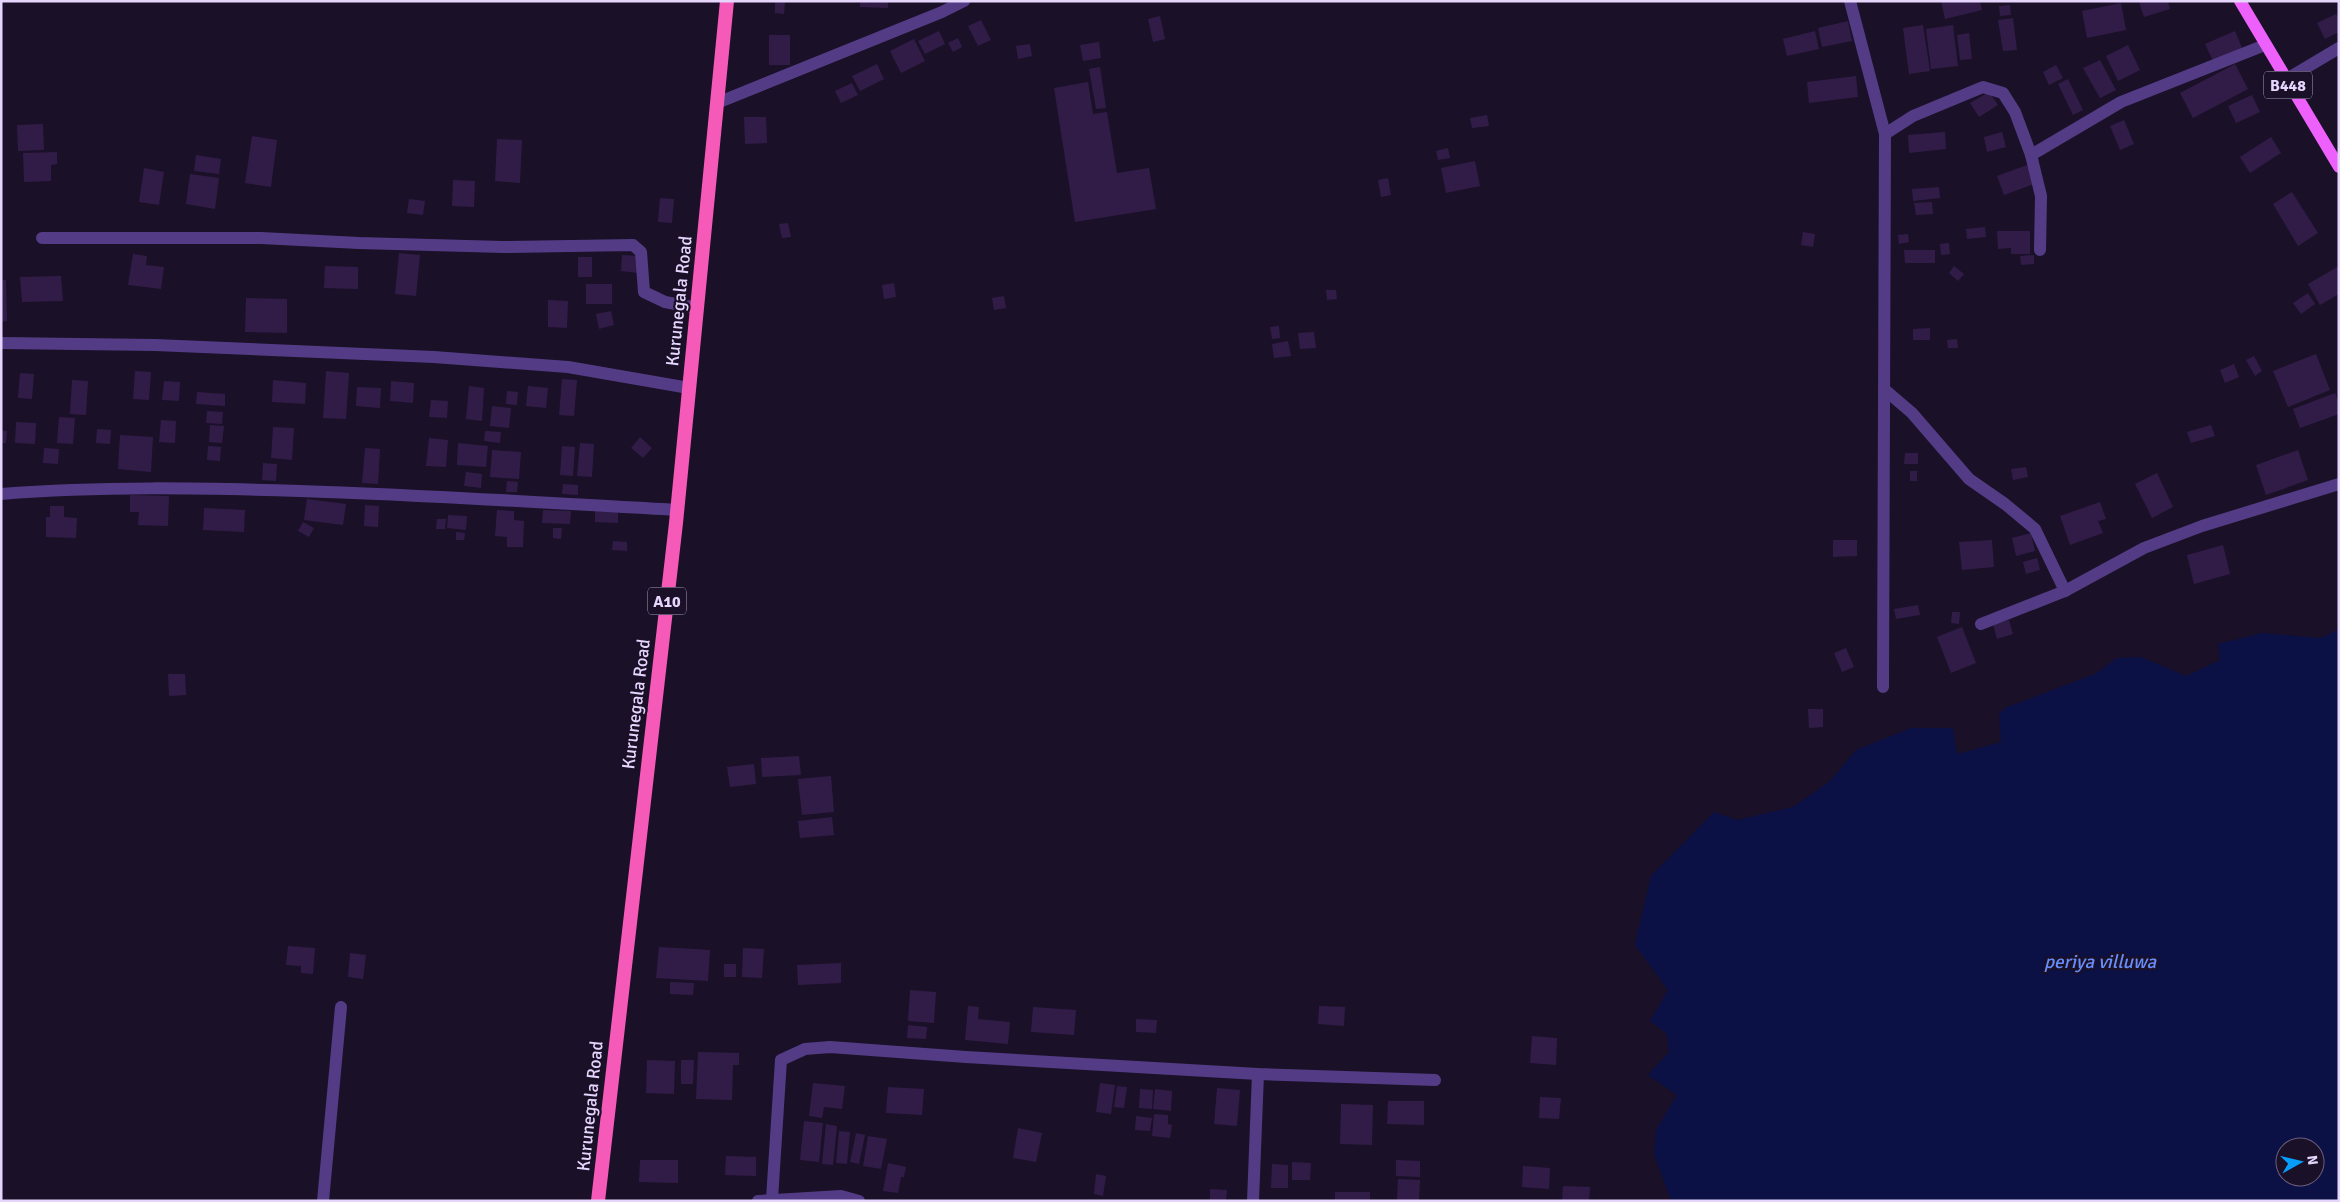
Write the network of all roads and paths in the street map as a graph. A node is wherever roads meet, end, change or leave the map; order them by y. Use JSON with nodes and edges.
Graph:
{"nodes":[{"id":1,"x":727,"y":1,"type":"edge"},
{"id":2,"x":964,"y":1,"type":"edge"},
{"id":3,"x":1850,"y":1,"type":"edge"},
{"id":4,"x":2240,"y":1,"type":"edge"},
{"id":5,"x":942,"y":7,"type":"edge"},
{"id":6,"x":2265,"y":45,"type":"junction"},
{"id":7,"x":2339,"y":48,"type":"edge"},
{"id":8,"x":2285,"y":80,"type":"junction"},
{"id":9,"x":717,"y":103,"type":"junction"},
{"id":10,"x":1885,"y":134,"type":"junction"},
{"id":11,"x":2031,"y":155,"type":"junction"},
{"id":12,"x":2339,"y":167,"type":"edge"},
{"id":13,"x":42,"y":238,"type":"dead end"},
{"id":14,"x":2040,"y":250,"type":"dead end"},
{"id":15,"x":697,"y":308,"type":"junction"},
{"id":16,"x":1,"y":343,"type":"edge"},
{"id":17,"x":689,"y":388,"type":"junction"},
{"id":18,"x":1884,"y":389,"type":"junction"},
{"id":19,"x":2339,"y":484,"type":"edge"},
{"id":20,"x":1,"y":494,"type":"edge"},
{"id":21,"x":677,"y":510,"type":"junction"},
{"id":22,"x":2065,"y":591,"type":"junction"},
{"id":23,"x":1981,"y":624,"type":"dead end"},
{"id":24,"x":1883,"y":687,"type":"dead end"},
{"id":25,"x":341,"y":1007,"type":"dead end"},
{"id":26,"x":1258,"y":1074,"type":"junction"},
{"id":27,"x":1435,"y":1080,"type":"dead end"},
{"id":28,"x":772,"y":1199,"type":"junction"},
{"id":29,"x":324,"y":1201,"type":"edge"},
{"id":30,"x":598,"y":1201,"type":"edge"},
{"id":31,"x":758,"y":1201,"type":"edge"},
{"id":32,"x":859,"y":1201,"type":"edge"},
{"id":33,"x":1253,"y":1201,"type":"edge"}],
"edges":[{"from":1,"to":9,"type":"highway","name":"Kurunegala Road","number":"A10"},
{"from":2,"to":5,"type":"street"},
{"from":3,"to":10,"type":"street"},
{"from":4,"to":6,"type":"main road","number":"B448"},
{"from":5,"to":9,"type":"street"},
{"from":6,"to":8,"type":"main road","number":"B448"},
{"from":6,"to":11,"type":"street"},
{"from":7,"to":8,"type":"street"},
{"from":8,"to":12,"type":"main road","number":"B448"},
{"from":9,"to":15,"type":"highway","name":"Kurunegala Road","number":"A10"},
{"from":10,"to":11,"type":"street"},
{"from":10,"to":18,"type":"street"},
{"from":11,"to":14,"type":"street"},
{"from":13,"to":15,"type":"street"},
{"from":15,"to":17,"type":"highway","name":"Kurunegala Road","number":"A10"},
{"from":16,"to":17,"type":"street"},
{"from":17,"to":21,"type":"highway","name":"Kurunegala Road","number":"A10"},
{"from":18,"to":22,"type":"street"},
{"from":18,"to":24,"type":"street"},
{"from":19,"to":22,"type":"street"},
{"from":20,"to":21,"type":"street"},
{"from":21,"to":30,"type":"highway","name":"Kurunegala Road","number":"A10"},
{"from":22,"to":23,"type":"street"},
{"from":25,"to":29,"type":"street"},
{"from":26,"to":27,"type":"street"},
{"from":26,"to":28,"type":"street"},
{"from":26,"to":33,"type":"street"},
{"from":28,"to":31,"type":"street"},
{"from":28,"to":32,"type":"street"}]}
